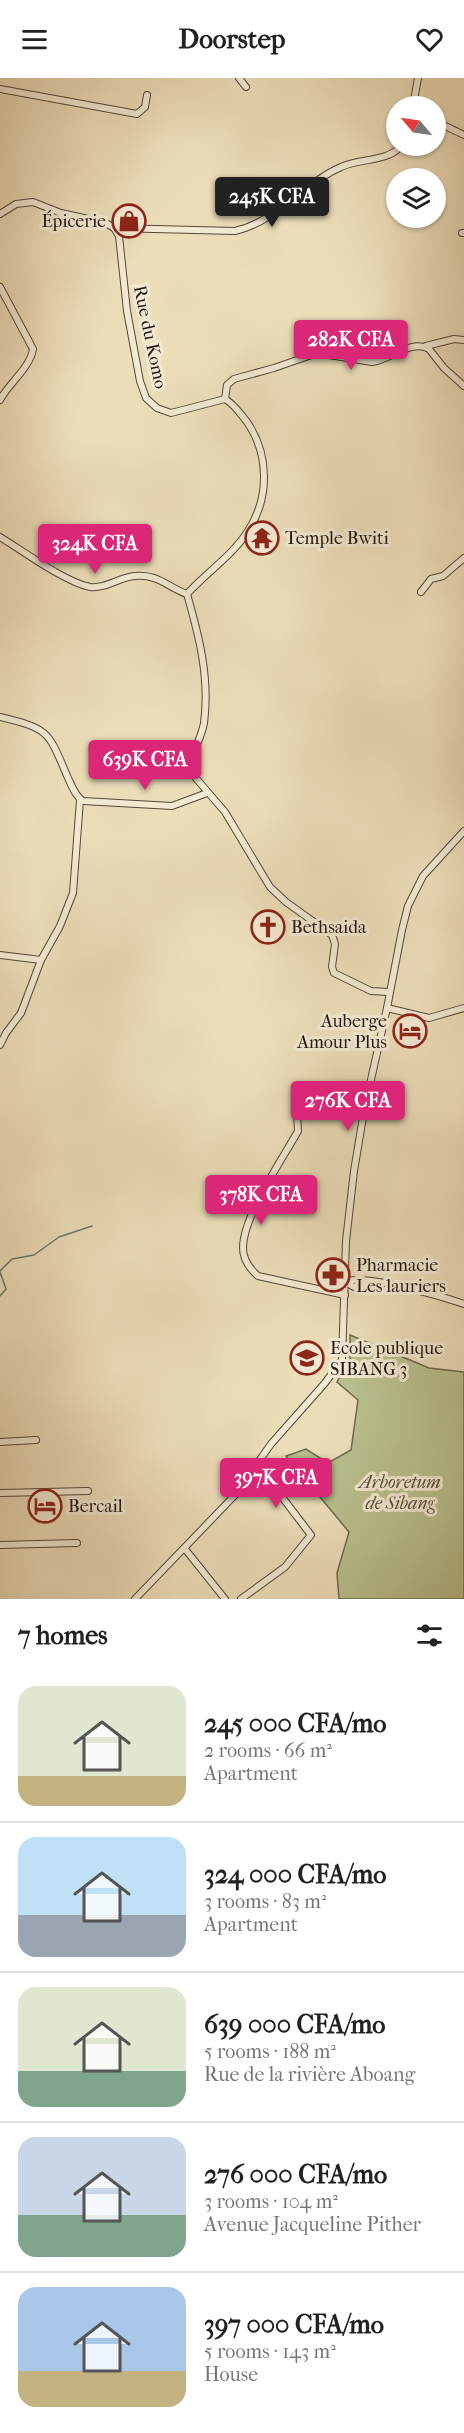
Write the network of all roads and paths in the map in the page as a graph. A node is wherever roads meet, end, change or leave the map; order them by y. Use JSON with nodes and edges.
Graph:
{"nodes":[{"id":1,"x":239,"y":78,"type":"edge"},
{"id":2,"x":418,"y":78,"type":"edge"},
{"id":3,"x":246,"y":87,"type":"dead end"},
{"id":4,"x":0,"y":89,"type":"edge"},
{"id":5,"x":147,"y":95,"type":"dead end"},
{"id":6,"x":415,"y":96,"type":"edge"},
{"id":7,"x":446,"y":126,"type":"edge"},
{"id":8,"x":464,"y":135,"type":"edge"},
{"id":9,"x":388,"y":156,"type":"edge"},
{"id":10,"x":0,"y":214,"type":"edge"},
{"id":11,"x":114,"y":228,"type":"junction"},
{"id":12,"x":0,"y":287,"type":"edge"},
{"id":13,"x":464,"y":340,"type":"edge"},
{"id":14,"x":426,"y":346,"type":"junction"},
{"id":15,"x":464,"y":386,"type":"edge"},
{"id":16,"x":225,"y":399,"type":"junction"},
{"id":17,"x":0,"y":400,"type":"edge"},
{"id":18,"x":0,"y":537,"type":"edge"},
{"id":19,"x":464,"y":558,"type":"edge"},
{"id":20,"x":420,"y":592,"type":"dead end"},
{"id":21,"x":187,"y":594,"type":"junction"},
{"id":22,"x":0,"y":717,"type":"edge"},
{"id":23,"x":207,"y":793,"type":"junction"},
{"id":24,"x":80,"y":800,"type":"junction"},
{"id":25,"x":464,"y":831,"type":"edge"},
{"id":26,"x":0,"y":956,"type":"edge"},
{"id":27,"x":41,"y":960,"type":"junction"},
{"id":28,"x":389,"y":992,"type":"junction"},
{"id":29,"x":387,"y":1008,"type":"junction"},
{"id":30,"x":464,"y":1008,"type":"edge"},
{"id":31,"x":0,"y":1045,"type":"edge"},
{"id":32,"x":297,"y":1114,"type":"dead end"},
{"id":33,"x":346,"y":1262,"type":"junction"},
{"id":34,"x":346,"y":1282,"type":"junction"},
{"id":35,"x":363,"y":1282,"type":"junction"},
{"id":36,"x":345,"y":1295,"type":"junction"},
{"id":37,"x":464,"y":1304,"type":"edge"},
{"id":38,"x":345,"y":1305,"type":"junction"},
{"id":39,"x":36,"y":1440,"type":"dead end"},
{"id":40,"x":0,"y":1442,"type":"edge"},
{"id":41,"x":255,"y":1469,"type":"junction"},
{"id":42,"x":88,"y":1491,"type":"dead end"},
{"id":43,"x":0,"y":1493,"type":"edge"},
{"id":44,"x":77,"y":1543,"type":"dead end"},
{"id":45,"x":0,"y":1545,"type":"edge"},
{"id":46,"x":185,"y":1549,"type":"junction"},
{"id":47,"x":135,"y":1599,"type":"edge"},
{"id":48,"x":225,"y":1599,"type":"edge"},
{"id":49,"x":241,"y":1599,"type":"edge"}],
"edges":[{"from":1,"to":3,"type":"street"},
{"from":2,"to":6,"type":"street"},
{"from":4,"to":5,"type":"street"},
{"from":7,"to":8,"type":"street"},
{"from":9,"to":11,"type":"street"},
{"from":10,"to":11,"type":"street"},
{"from":11,"to":16,"type":"street","name":"Rue du Komo"},
{"from":12,"to":17,"type":"street"},
{"from":13,"to":14,"type":"street"},
{"from":14,"to":15,"type":"street"},
{"from":14,"to":16,"type":"street"},
{"from":16,"to":21,"type":"street"},
{"from":18,"to":21,"type":"street"},
{"from":19,"to":20,"type":"street"},
{"from":21,"to":23,"type":"street"},
{"from":22,"to":24,"type":"street"},
{"from":23,"to":24,"type":"street"},
{"from":23,"to":28,"type":"street"},
{"from":24,"to":27,"type":"street"},
{"from":25,"to":28,"type":"street"},
{"from":26,"to":27,"type":"street"},
{"from":27,"to":31,"type":"street"},
{"from":28,"to":29,"type":"street"},
{"from":29,"to":30,"type":"street"},
{"from":29,"to":33,"type":"street"},
{"from":32,"to":36,"type":"street"},
{"from":33,"to":34,"type":"street"},
{"from":33,"to":35,"type":"street"},
{"from":34,"to":35,"type":"street"},
{"from":34,"to":36,"type":"street"},
{"from":35,"to":37,"type":"street"},
{"from":35,"to":38,"type":"street"},
{"from":36,"to":38,"type":"street"},
{"from":38,"to":41,"type":"street"},
{"from":39,"to":40,"type":"street"},
{"from":41,"to":46,"type":"street"},
{"from":41,"to":49,"type":"street"},
{"from":42,"to":43,"type":"street"},
{"from":44,"to":45,"type":"street"},
{"from":46,"to":47,"type":"street"},
{"from":46,"to":48,"type":"street"}]}
